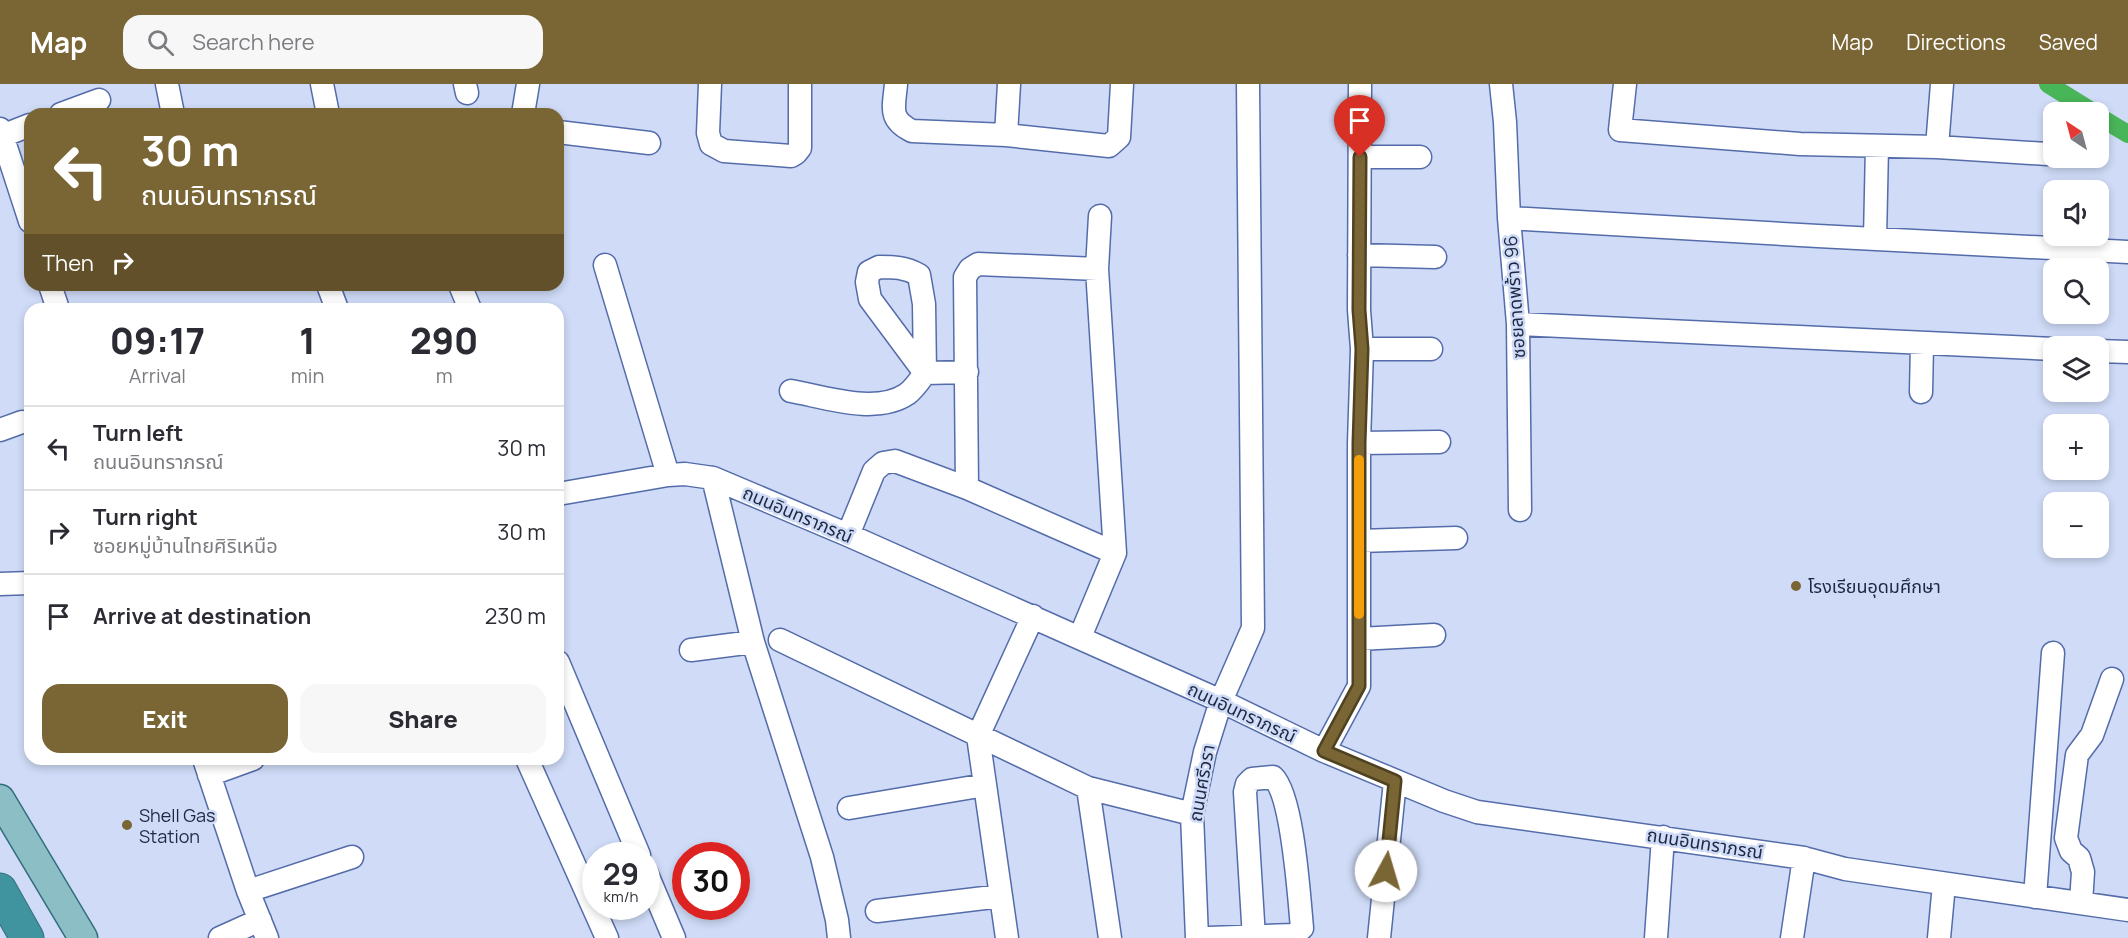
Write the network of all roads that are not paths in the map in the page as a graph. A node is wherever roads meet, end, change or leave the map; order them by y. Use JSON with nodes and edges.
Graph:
{"nodes":[{"id":1,"x":167,"y":84,"type":"edge"},
{"id":2,"x":322,"y":84,"type":"edge"},
{"id":3,"x":528,"y":84,"type":"edge"},
{"id":4,"x":710,"y":84,"type":"edge"},
{"id":5,"x":800,"y":84,"type":"edge"},
{"id":6,"x":896,"y":84,"type":"edge"},
{"id":7,"x":1009,"y":84,"type":"edge"},
{"id":8,"x":1122,"y":84,"type":"edge"},
{"id":9,"x":1248,"y":84,"type":"edge"},
{"id":10,"x":1360,"y":84,"type":"edge"},
{"id":11,"x":1502,"y":84,"type":"edge"},
{"id":12,"x":1625,"y":84,"type":"edge"},
{"id":13,"x":1942,"y":84,"type":"edge"},
{"id":14,"x":99,"y":100,"type":"dead end"},
{"id":15,"x":77,"y":108,"type":"edge"},
{"id":16,"x":172,"y":108,"type":"edge"},
{"id":17,"x":327,"y":108,"type":"edge"},
{"id":18,"x":525,"y":108,"type":"edge"},
{"id":19,"x":24,"y":127,"type":"edge"},
{"id":20,"x":1,"y":133,"type":"edge"},
{"id":21,"x":564,"y":133,"type":"edge"},
{"id":22,"x":1006,"y":135,"type":"junction"},
{"id":23,"x":650,"y":143,"type":"dead end"},
{"id":24,"x":1877,"y":146,"type":"junction"},
{"id":25,"x":1937,"y":147,"type":"junction"},
{"id":26,"x":2043,"y":154,"type":"edge"},
{"id":27,"x":1360,"y":157,"type":"junction"},
{"id":28,"x":1420,"y":158,"type":"dead end"},
{"id":29,"x":24,"y":203,"type":"edge"},
{"id":30,"x":1100,"y":216,"type":"dead end"},
{"id":31,"x":1509,"y":218,"type":"junction"},
{"id":32,"x":1875,"y":239,"type":"junction"},
{"id":33,"x":2128,"y":252,"type":"edge"},
{"id":34,"x":1359,"y":255,"type":"junction"},
{"id":35,"x":1435,"y":256,"type":"dead end"},
{"id":36,"x":605,"y":265,"type":"dead end"},
{"id":37,"x":1097,"y":269,"type":"junction"},
{"id":38,"x":1518,"y":324,"type":"junction"},
{"id":39,"x":1922,"y":345,"type":"junction"},
{"id":40,"x":1362,"y":349,"type":"junction"},
{"id":41,"x":1431,"y":349,"type":"dead end"},
{"id":42,"x":2043,"y":349,"type":"edge"},
{"id":43,"x":2109,"y":351,"type":"edge"},
{"id":44,"x":2128,"y":352,"type":"edge"},
{"id":45,"x":967,"y":372,"type":"junction"},
{"id":46,"x":791,"y":391,"type":"dead end"},
{"id":47,"x":1921,"y":392,"type":"dead end"},
{"id":48,"x":22,"y":422,"type":"dead end"},
{"id":49,"x":0,"y":430,"type":"edge"},
{"id":50,"x":1439,"y":442,"type":"dead end"},
{"id":51,"x":1359,"y":443,"type":"junction"},
{"id":52,"x":668,"y":475,"type":"junction"},
{"id":53,"x":713,"y":478,"type":"junction"},
{"id":54,"x":967,"y":488,"type":"junction"},
{"id":55,"x":564,"y":493,"type":"edge"},
{"id":56,"x":1520,"y":510,"type":"dead end"},
{"id":57,"x":848,"y":535,"type":"junction"},
{"id":58,"x":1456,"y":538,"type":"dead end"},
{"id":59,"x":1359,"y":541,"type":"junction"},
{"id":60,"x":1115,"y":553,"type":"junction"},
{"id":61,"x":24,"y":583,"type":"edge"},
{"id":62,"x":0,"y":584,"type":"edge"},
{"id":63,"x":1033,"y":616,"type":"junction"},
{"id":64,"x":1434,"y":635,"type":"dead end"},
{"id":65,"x":1080,"y":637,"type":"junction"},
{"id":66,"x":1359,"y":639,"type":"junction"},
{"id":67,"x":780,"y":640,"type":"dead end"},
{"id":68,"x":753,"y":642,"type":"junction"},
{"id":69,"x":691,"y":650,"type":"dead end"},
{"id":70,"x":2053,"y":653,"type":"dead end"},
{"id":71,"x":564,"y":676,"type":"edge"},
{"id":72,"x":2112,"y":679,"type":"dead end"},
{"id":73,"x":1221,"y":701,"type":"junction"},
{"id":74,"x":978,"y":736,"type":"junction"},
{"id":75,"x":1324,"y":751,"type":"junction"},
{"id":76,"x":530,"y":765,"type":"edge"},
{"id":77,"x":207,"y":767,"type":"edge"},
{"id":78,"x":1395,"y":781,"type":"junction"},
{"id":79,"x":985,"y":785,"type":"junction"},
{"id":80,"x":1088,"y":788,"type":"junction"},
{"id":81,"x":0,"y":799,"type":"edge"},
{"id":82,"x":849,"y":808,"type":"dead end"},
{"id":83,"x":1192,"y":814,"type":"junction"},
{"id":84,"x":1663,"y":837,"type":"junction"},
{"id":85,"x":634,"y":842,"type":"edge"},
{"id":86,"x":0,"y":843,"type":"edge"},
{"id":87,"x":352,"y":857,"type":"dead end"},
{"id":88,"x":1804,"y":858,"type":"junction"},
{"id":89,"x":38,"y":863,"type":"junction"},
{"id":90,"x":1944,"y":884,"type":"junction"},
{"id":91,"x":0,"y":890,"type":"edge"},
{"id":92,"x":248,"y":891,"type":"junction"},
{"id":93,"x":1001,"y":896,"type":"junction"},
{"id":94,"x":2035,"y":897,"type":"junction"},
{"id":95,"x":2081,"y":903,"type":"junction"},
{"id":96,"x":660,"y":905,"type":"edge"},
{"id":97,"x":2128,"y":910,"type":"edge"},
{"id":98,"x":878,"y":911,"type":"dead end"},
{"id":99,"x":263,"y":929,"type":"edge"},
{"id":100,"x":27,"y":938,"type":"edge"},
{"id":101,"x":83,"y":938,"type":"edge"},
{"id":102,"x":220,"y":938,"type":"edge"},
{"id":103,"x":607,"y":938,"type":"edge"},
{"id":104,"x":674,"y":938,"type":"edge"},
{"id":105,"x":839,"y":938,"type":"edge"},
{"id":106,"x":1007,"y":938,"type":"edge"},
{"id":107,"x":1110,"y":938,"type":"edge"},
{"id":108,"x":1197,"y":938,"type":"edge"},
{"id":109,"x":1209,"y":938,"type":"edge"},
{"id":110,"x":1254,"y":938,"type":"edge"},
{"id":111,"x":1379,"y":938,"type":"edge"},
{"id":112,"x":1656,"y":938,"type":"edge"},
{"id":113,"x":1792,"y":938,"type":"edge"},
{"id":114,"x":1939,"y":938,"type":"edge"}],
"edges":[{"from":1,"to":16,"type":"street"},
{"from":2,"to":17,"type":"street"},
{"from":3,"to":18,"type":"street"},
{"from":4,"to":5,"type":"street"},
{"from":6,"to":22,"type":"street"},
{"from":7,"to":22,"type":"street"},
{"from":8,"to":22,"type":"street"},
{"from":9,"to":73,"type":"street","name":"ถนนศรีวรา"},
{"from":10,"to":27,"type":"street"},
{"from":11,"to":31,"type":"street","name":"ซอยลาดพร้าว 96"},
{"from":12,"to":24,"type":"street"},
{"from":13,"to":25,"type":"street"},
{"from":14,"to":15,"type":"street"},
{"from":19,"to":20,"type":"street"},
{"from":20,"to":29,"type":"street"},
{"from":21,"to":23,"type":"street"},
{"from":24,"to":25,"type":"street"},
{"from":24,"to":32,"type":"street"},
{"from":25,"to":26,"type":"street"},
{"from":27,"to":28,"type":"street"},
{"from":27,"to":34,"type":"street"},
{"from":30,"to":37,"type":"street"},
{"from":31,"to":32,"type":"street"},
{"from":31,"to":38,"type":"street","name":"ซอยลาดพร้าว 96"},
{"from":32,"to":33,"type":"street"},
{"from":34,"to":35,"type":"street"},
{"from":34,"to":40,"type":"street"},
{"from":36,"to":52,"type":"street"},
{"from":37,"to":45,"type":"street"},
{"from":37,"to":60,"type":"street"},
{"from":38,"to":39,"type":"street"},
{"from":38,"to":56,"type":"street","name":"ซอยลาดพร้าว 96"},
{"from":39,"to":42,"type":"street"},
{"from":39,"to":47,"type":"street"},
{"from":40,"to":41,"type":"street"},
{"from":40,"to":51,"type":"street"},
{"from":43,"to":44,"type":"street"},
{"from":45,"to":46,"type":"street"},
{"from":45,"to":54,"type":"street"},
{"from":48,"to":49,"type":"street"},
{"from":50,"to":51,"type":"street"},
{"from":51,"to":59,"type":"street"},
{"from":52,"to":53,"type":"street","name":"ถนนอินทราภรณ์"},
{"from":52,"to":55,"type":"street","name":"ถนนอินทราภรณ์"},
{"from":53,"to":57,"type":"street","name":"ถนนอินทราภรณ์"},
{"from":53,"to":68,"type":"street"},
{"from":54,"to":57,"type":"street"},
{"from":54,"to":60,"type":"street"},
{"from":57,"to":63,"type":"street","name":"ถนนอินทราภรณ์"},
{"from":58,"to":59,"type":"street"},
{"from":59,"to":66,"type":"street"},
{"from":60,"to":65,"type":"street"},
{"from":61,"to":62,"type":"street"},
{"from":63,"to":65,"type":"street","name":"ถนนอินทราภรณ์"},
{"from":63,"to":74,"type":"street"},
{"from":64,"to":66,"type":"street"},
{"from":65,"to":73,"type":"street","name":"ถนนอินทราภรณ์"},
{"from":66,"to":75,"type":"street"},
{"from":67,"to":74,"type":"street"},
{"from":68,"to":69,"type":"street"},
{"from":68,"to":105,"type":"street"},
{"from":70,"to":94,"type":"street"},
{"from":71,"to":85,"type":"street"},
{"from":72,"to":95,"type":"street"},
{"from":73,"to":75,"type":"street","name":"ถนนอินทราภรณ์"},
{"from":73,"to":83,"type":"street","name":"ถนนศรีวรา"},
{"from":74,"to":79,"type":"street"},
{"from":74,"to":80,"type":"street"},
{"from":75,"to":78,"type":"street","name":"ถนนอินทราภรณ์"},
{"from":76,"to":103,"type":"street"},
{"from":77,"to":92,"type":"street"},
{"from":78,"to":84,"type":"street","name":"ถนนอินทราภรณ์"},
{"from":78,"to":111,"type":"street"},
{"from":79,"to":82,"type":"street"},
{"from":79,"to":93,"type":"street"},
{"from":80,"to":83,"type":"street"},
{"from":80,"to":107,"type":"street"},
{"from":81,"to":89,"type":"main road"},
{"from":83,"to":108,"type":"street","name":"ถนนศรีวรา"},
{"from":84,"to":88,"type":"street","name":"ถนนอินทราภรณ์"},
{"from":84,"to":112,"type":"street"},
{"from":86,"to":89,"type":"main road"},
{"from":87,"to":92,"type":"street"},
{"from":88,"to":90,"type":"street","name":"ถนนอินทราภรณ์"},
{"from":88,"to":113,"type":"street"},
{"from":89,"to":101,"type":"main road"},
{"from":90,"to":94,"type":"street","name":"ถนนอินทราภรณ์"},
{"from":90,"to":114,"type":"street"},
{"from":91,"to":100,"type":"highway"},
{"from":92,"to":99,"type":"street"},
{"from":93,"to":98,"type":"street"},
{"from":93,"to":106,"type":"street"},
{"from":94,"to":95,"type":"street","name":"ถนนอินทราภรณ์"},
{"from":95,"to":97,"type":"street","name":"ถนนอินทราภรณ์"},
{"from":96,"to":104,"type":"street"},
{"from":99,"to":102,"type":"street"},
{"from":109,"to":110,"type":"street"},
{"from":110,"to":110,"type":"street"}]}
